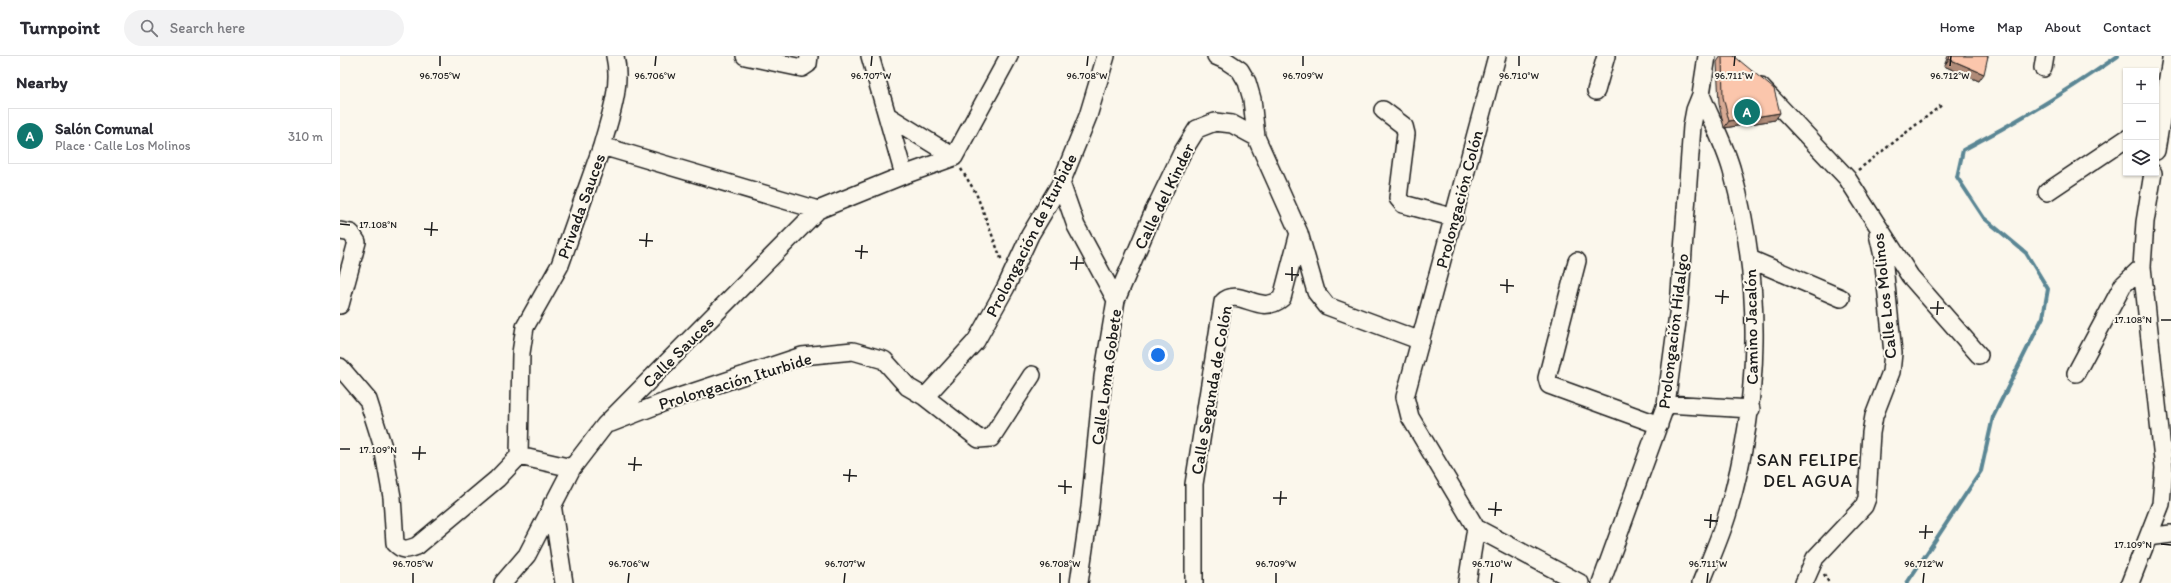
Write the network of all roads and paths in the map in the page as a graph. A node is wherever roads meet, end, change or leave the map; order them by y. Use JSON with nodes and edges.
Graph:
{"nodes":[{"id":1,"x":615,"y":56,"type":"edge"},
{"id":2,"x":745,"y":56,"type":"edge"},
{"id":3,"x":809,"y":56,"type":"edge"},
{"id":4,"x":870,"y":56,"type":"edge"},
{"id":5,"x":1009,"y":56,"type":"edge"},
{"id":6,"x":1106,"y":56,"type":"edge"},
{"id":7,"x":1216,"y":56,"type":"edge"},
{"id":8,"x":1497,"y":56,"type":"edge"},
{"id":9,"x":1606,"y":56,"type":"edge"},
{"id":10,"x":1707,"y":56,"type":"edge"},
{"id":11,"x":2171,"y":59,"type":"edge"},
{"id":12,"x":1751,"y":78,"type":"edge"},
{"id":13,"x":2169,"y":84,"type":"edge"},
{"id":14,"x":1596,"y":91,"type":"dead end"},
{"id":15,"x":1701,"y":95,"type":"junction"},
{"id":16,"x":1942,"y":104,"type":"dead end"},
{"id":17,"x":1382,"y":110,"type":"dead end"},
{"id":18,"x":888,"y":116,"type":"junction"},
{"id":19,"x":2159,"y":119,"type":"edge"},
{"id":20,"x":1256,"y":137,"type":"junction"},
{"id":21,"x":2125,"y":140,"type":"edge"},
{"id":22,"x":602,"y":146,"type":"junction"},
{"id":23,"x":954,"y":156,"type":"junction"},
{"id":24,"x":904,"y":174,"type":"junction"},
{"id":25,"x":2152,"y":176,"type":"edge"},
{"id":26,"x":1847,"y":178,"type":"junction"},
{"id":27,"x":1061,"y":183,"type":"junction"},
{"id":28,"x":2047,"y":192,"type":"dead end"},
{"id":29,"x":818,"y":210,"type":"junction"},
{"id":30,"x":1454,"y":218,"type":"junction"},
{"id":31,"x":1876,"y":224,"type":"junction"},
{"id":32,"x":340,"y":231,"type":"edge"},
{"id":33,"x":1299,"y":233,"type":"junction"},
{"id":34,"x":1750,"y":259,"type":"junction"},
{"id":35,"x":1577,"y":261,"type":"dead end"},
{"id":36,"x":1003,"y":264,"type":"dead end"},
{"id":37,"x":2142,"y":267,"type":"junction"},
{"id":38,"x":1841,"y":298,"type":"dead end"},
{"id":39,"x":1116,"y":300,"type":"junction"},
{"id":40,"x":340,"y":304,"type":"edge"},
{"id":41,"x":1421,"y":341,"type":"junction"},
{"id":42,"x":1979,"y":355,"type":"dead end"},
{"id":43,"x":340,"y":367,"type":"edge"},
{"id":44,"x":2076,"y":373,"type":"dead end"},
{"id":45,"x":1032,"y":375,"type":"dead end"},
{"id":46,"x":925,"y":397,"type":"junction"},
{"id":47,"x":1666,"y":404,"type":"junction"},
{"id":48,"x":1751,"y":409,"type":"junction"},
{"id":49,"x":605,"y":425,"type":"junction"},
{"id":50,"x":1659,"y":426,"type":"junction"},
{"id":51,"x":519,"y":456,"type":"junction"},
{"id":52,"x":572,"y":468,"type":"junction"},
{"id":53,"x":552,"y":504,"type":"junction"},
{"id":54,"x":1476,"y":528,"type":"junction"},
{"id":55,"x":2171,"y":534,"type":"edge"},
{"id":56,"x":2148,"y":537,"type":"junction"},
{"id":57,"x":527,"y":555,"type":"junction"},
{"id":58,"x":504,"y":583,"type":"edge"},
{"id":59,"x":517,"y":583,"type":"edge"},
{"id":60,"x":564,"y":583,"type":"edge"},
{"id":61,"x":1079,"y":583,"type":"edge"},
{"id":62,"x":1194,"y":583,"type":"edge"},
{"id":63,"x":1467,"y":583,"type":"edge"},
{"id":64,"x":1580,"y":583,"type":"edge"},
{"id":65,"x":1601,"y":583,"type":"edge"},
{"id":66,"x":1701,"y":583,"type":"edge"},
{"id":67,"x":1804,"y":583,"type":"edge"},
{"id":68,"x":2130,"y":583,"type":"edge"}],
"edges":[{"from":1,"to":22,"type":"street"},
{"from":2,"to":3,"type":"street"},
{"from":4,"to":18,"type":"street"},
{"from":5,"to":23,"type":"street"},
{"from":6,"to":27,"type":"street","name":"Prolongación de Iturbide"},
{"from":7,"to":20,"type":"street"},
{"from":8,"to":30,"type":"street","name":"Prolongación Colón"},
{"from":9,"to":14,"type":"street"},
{"from":10,"to":15,"type":"street","name":"Prolongación Hidalgo"},
{"from":11,"to":13,"type":"street"},
{"from":12,"to":26,"type":"street"},
{"from":13,"to":19,"type":"street"},
{"from":15,"to":34,"type":"street","name":"Camino Jacalón"},
{"from":15,"to":47,"type":"street","name":"Prolongación Hidalgo"},
{"from":16,"to":26,"type":"path"},
{"from":17,"to":30,"type":"street"},
{"from":18,"to":23,"type":"street"},
{"from":18,"to":24,"type":"street"},
{"from":20,"to":33,"type":"street"},
{"from":20,"to":39,"type":"street","name":"Calle del Kinder"},
{"from":21,"to":28,"type":"street"},
{"from":22,"to":29,"type":"street","name":"Privada Sauces"},
{"from":22,"to":51,"type":"street","name":"Privada Sauces"},
{"from":23,"to":24,"type":"street","name":"Calle Sauces"},
{"from":23,"to":36,"type":"path"},
{"from":24,"to":29,"type":"street","name":"Calle Sauces"},
{"from":25,"to":37,"type":"street"},
{"from":26,"to":31,"type":"street"},
{"from":27,"to":39,"type":"street","name":"Calle Loma Gobete"},
{"from":27,"to":46,"type":"street","name":"Prolongación de Iturbide"},
{"from":29,"to":49,"type":"street","name":"Calle Sauces"},
{"from":30,"to":41,"type":"street","name":"Prolongación Colón"},
{"from":31,"to":42,"type":"street","name":"Calle Los Molinos"},
{"from":31,"to":67,"type":"street","name":"Calle Los Molinos"},
{"from":32,"to":40,"type":"street"},
{"from":33,"to":41,"type":"street"},
{"from":33,"to":62,"type":"street","name":"Calle Segunda de Colón"},
{"from":34,"to":38,"type":"street"},
{"from":34,"to":48,"type":"street","name":"Camino Jacalón"},
{"from":35,"to":50,"type":"street"},
{"from":37,"to":44,"type":"street"},
{"from":37,"to":56,"type":"street"},
{"from":39,"to":61,"type":"street","name":"Calle Loma Gobete"},
{"from":41,"to":54,"type":"street","name":"Prolongación Colón"},
{"from":43,"to":51,"type":"street"},
{"from":45,"to":46,"type":"street","name":"Prolongación Iturbide"},
{"from":46,"to":49,"type":"street","name":"Prolongación Iturbide"},
{"from":47,"to":48,"type":"street"},
{"from":47,"to":50,"type":"street","name":"Prolongación Hidalgo"},
{"from":48,"to":66,"type":"street","name":"Camino Jacalón"},
{"from":49,"to":52,"type":"street","name":"Calle Sauces"},
{"from":50,"to":65,"type":"street","name":"Prolongación Hidalgo"},
{"from":51,"to":52,"type":"street"},
{"from":52,"to":53,"type":"street","name":"Calle Sauces"},
{"from":53,"to":57,"type":"street","name":"Calle Sauces"},
{"from":53,"to":60,"type":"street"},
{"from":54,"to":63,"type":"street"},
{"from":54,"to":64,"type":"street"},
{"from":55,"to":56,"type":"street"},
{"from":56,"to":68,"type":"street"},
{"from":57,"to":58,"type":"street","name":"Calle Sauces"},
{"from":57,"to":59,"type":"street"}]}
